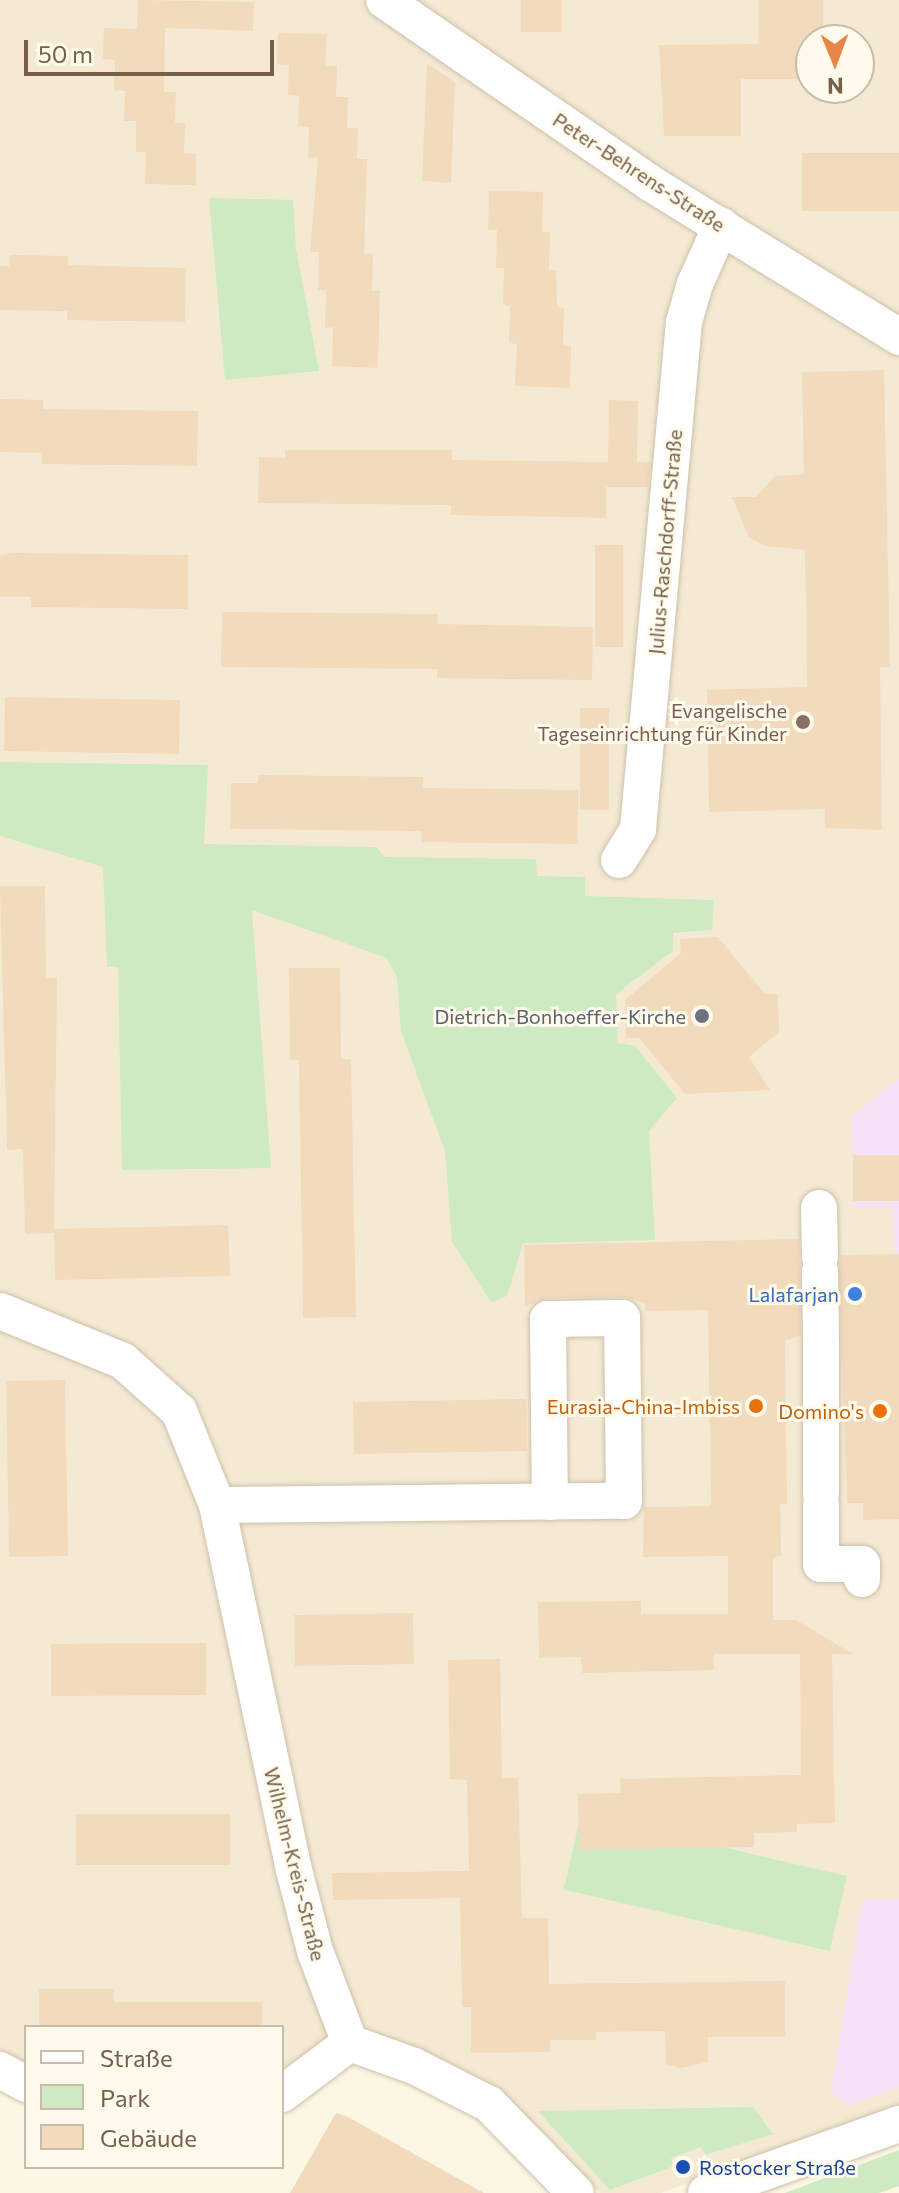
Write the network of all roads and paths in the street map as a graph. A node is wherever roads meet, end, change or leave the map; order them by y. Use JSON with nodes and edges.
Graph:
{"nodes":[{"id":1,"x":384,"y":0,"type":"edge"},
{"id":2,"x":721,"y":226,"type":"junction"},
{"id":3,"x":899,"y":337,"type":"edge"},
{"id":4,"x":619,"y":860,"type":"dead end"},
{"id":5,"x":819,"y":1208,"type":"dead end"},
{"id":6,"x":0,"y":1311,"type":"edge"},
{"id":7,"x":550,"y":1502,"type":"junction"},
{"id":8,"x":217,"y":1505,"type":"junction"},
{"id":9,"x":862,"y":1579,"type":"dead end"},
{"id":10,"x":350,"y":2043,"type":"junction"},
{"id":11,"x":0,"y":2070,"type":"edge"},
{"id":12,"x":24,"y":2083,"type":"edge"},
{"id":13,"x":284,"y":2092,"type":"edge"},
{"id":14,"x":899,"y":2124,"type":"edge"},
{"id":15,"x":576,"y":2193,"type":"edge"},
{"id":16,"x":706,"y":2193,"type":"edge"}],
"edges":[{"from":1,"to":2,"type":"street","name":"Peter-Behrens-Straße"},
{"from":2,"to":3,"type":"street","name":"Peter-Behrens-Straße"},
{"from":2,"to":4,"type":"street","name":"Julius-Raschdorff-Straße"},
{"from":5,"to":9,"type":"street"},
{"from":6,"to":8,"type":"street","name":"Wilhelm-Kreis-Straße"},
{"from":7,"to":7,"type":"street"},
{"from":7,"to":8,"type":"street"},
{"from":8,"to":10,"type":"street","name":"Wilhelm-Kreis-Straße"},
{"from":10,"to":13,"type":"street"},
{"from":10,"to":15,"type":"street"},
{"from":11,"to":12,"type":"street"},
{"from":14,"to":16,"type":"street"}]}
